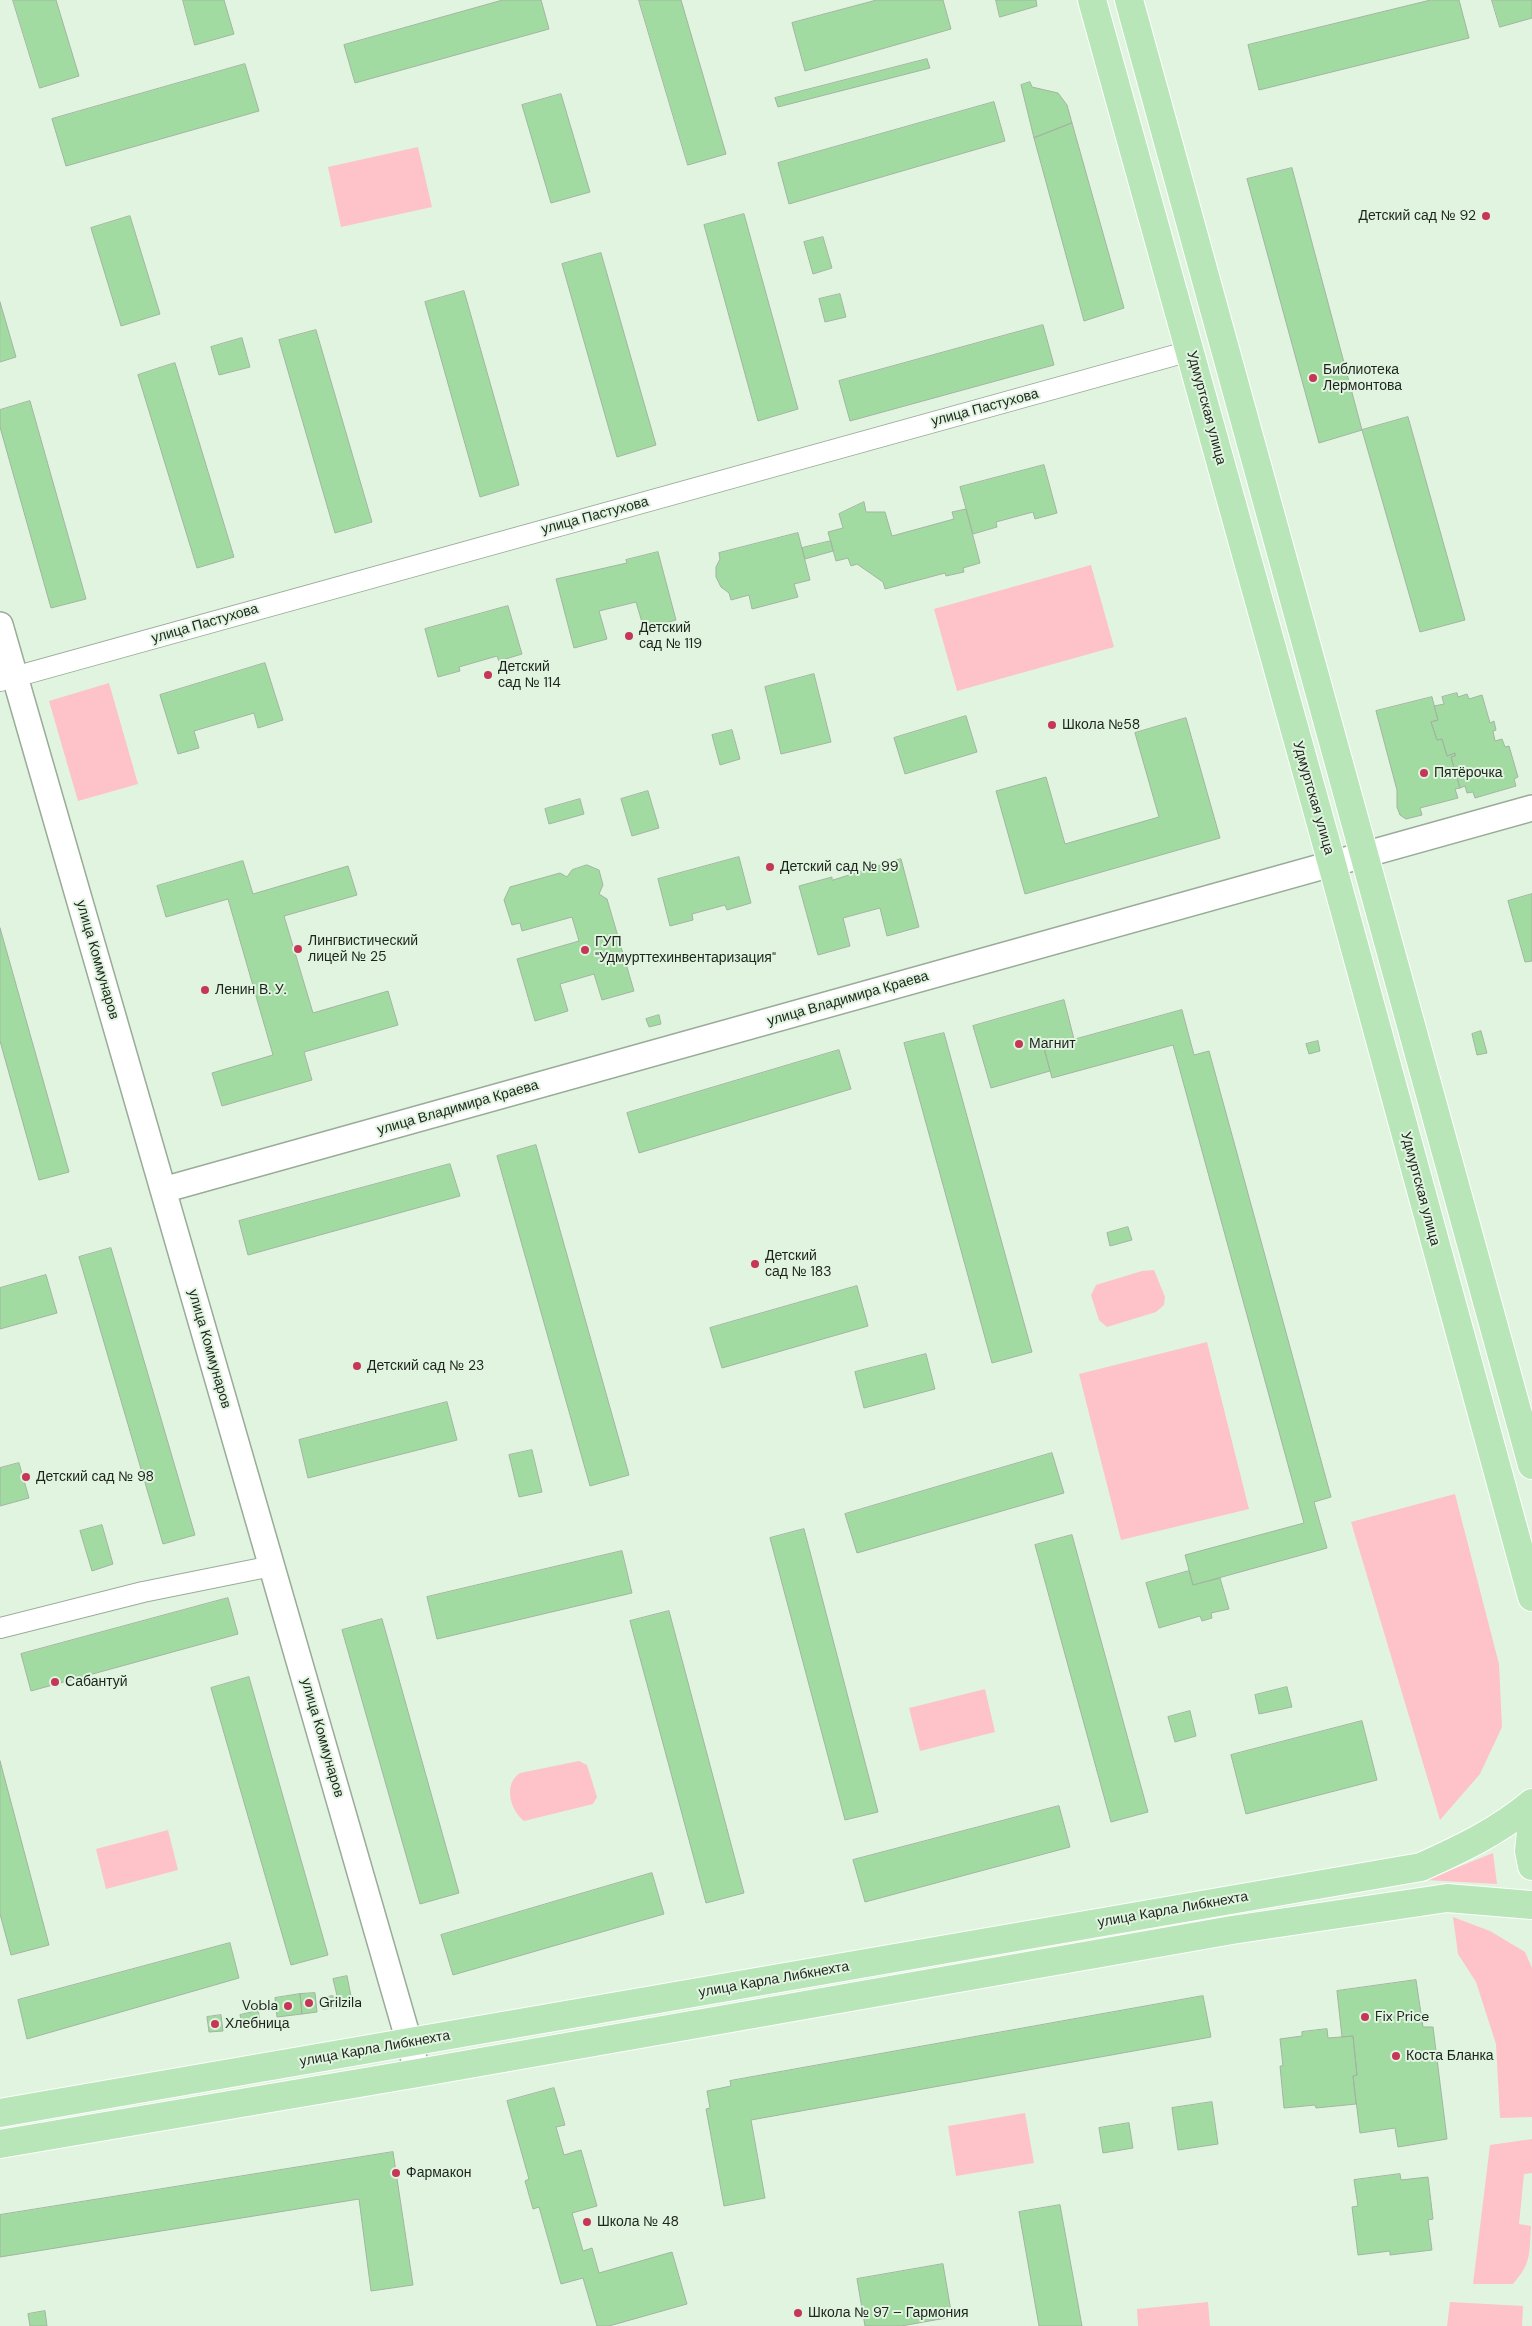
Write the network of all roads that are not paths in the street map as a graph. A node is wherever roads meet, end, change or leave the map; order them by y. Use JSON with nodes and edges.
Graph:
{"nodes":[{"id":1,"x":1092,"y":0,"type":"edge"},
{"id":2,"x":1129,"y":0,"type":"edge"},
{"id":3,"x":1190,"y":351,"type":"junction"},
{"id":4,"x":0,"y":625,"type":"edge"},
{"id":5,"x":7,"y":679,"type":"edge"},
{"id":6,"x":1532,"y":808,"type":"edge"},
{"id":7,"x":1366,"y":855,"type":"junction"},
{"id":8,"x":1332,"y":864,"type":"junction"},
{"id":9,"x":163,"y":1190,"type":"junction"},
{"id":10,"x":1532,"y":1465,"type":"edge"},
{"id":11,"x":272,"y":1566,"type":"junction"},
{"id":12,"x":1532,"y":1597,"type":"edge"},
{"id":13,"x":0,"y":1628,"type":"edge"},
{"id":14,"x":1532,"y":1803,"type":"edge"},
{"id":15,"x":1532,"y":1822,"type":"edge"},
{"id":16,"x":1532,"y":1866,"type":"edge"},
{"id":17,"x":1532,"y":1905,"type":"edge"},
{"id":18,"x":410,"y":2044,"type":"junction"},
{"id":19,"x":418,"y":2073,"type":"junction"},
{"id":20,"x":0,"y":2113,"type":"edge"},
{"id":21,"x":0,"y":2144,"type":"edge"}],
"edges":[{"from":1,"to":3,"type":"main road","name":"Удмуртская улица"},
{"from":2,"to":7,"type":"main road"},
{"from":3,"to":5,"type":"street","name":"улица Пастухова"},
{"from":3,"to":8,"type":"main road","name":"Удмуртская улица"},
{"from":4,"to":5,"type":"street","name":"улица Коммунаров"},
{"from":5,"to":9,"type":"street","name":"улица Коммунаров"},
{"from":6,"to":7,"type":"street","name":"улица Владимира Краева"},
{"from":7,"to":8,"type":"street","name":"улица Владимира Краева"},
{"from":7,"to":10,"type":"main road"},
{"from":8,"to":9,"type":"street","name":"улица Владимира Краева"},
{"from":8,"to":12,"type":"main road","name":"Удмуртская улица"},
{"from":9,"to":11,"type":"street","name":"улица Коммунаров"},
{"from":11,"to":13,"type":"street"},
{"from":11,"to":18,"type":"street","name":"улица Коммунаров"},
{"from":14,"to":18,"type":"main road","name":"улица Карла Либкнехта"},
{"from":15,"to":16,"type":"main road"},
{"from":17,"to":19,"type":"main road"},
{"from":18,"to":19,"type":"street","name":"улица Коммунаров"},
{"from":18,"to":20,"type":"main road","name":"улица Карла Либкнехта"},
{"from":19,"to":21,"type":"main road"}]}
